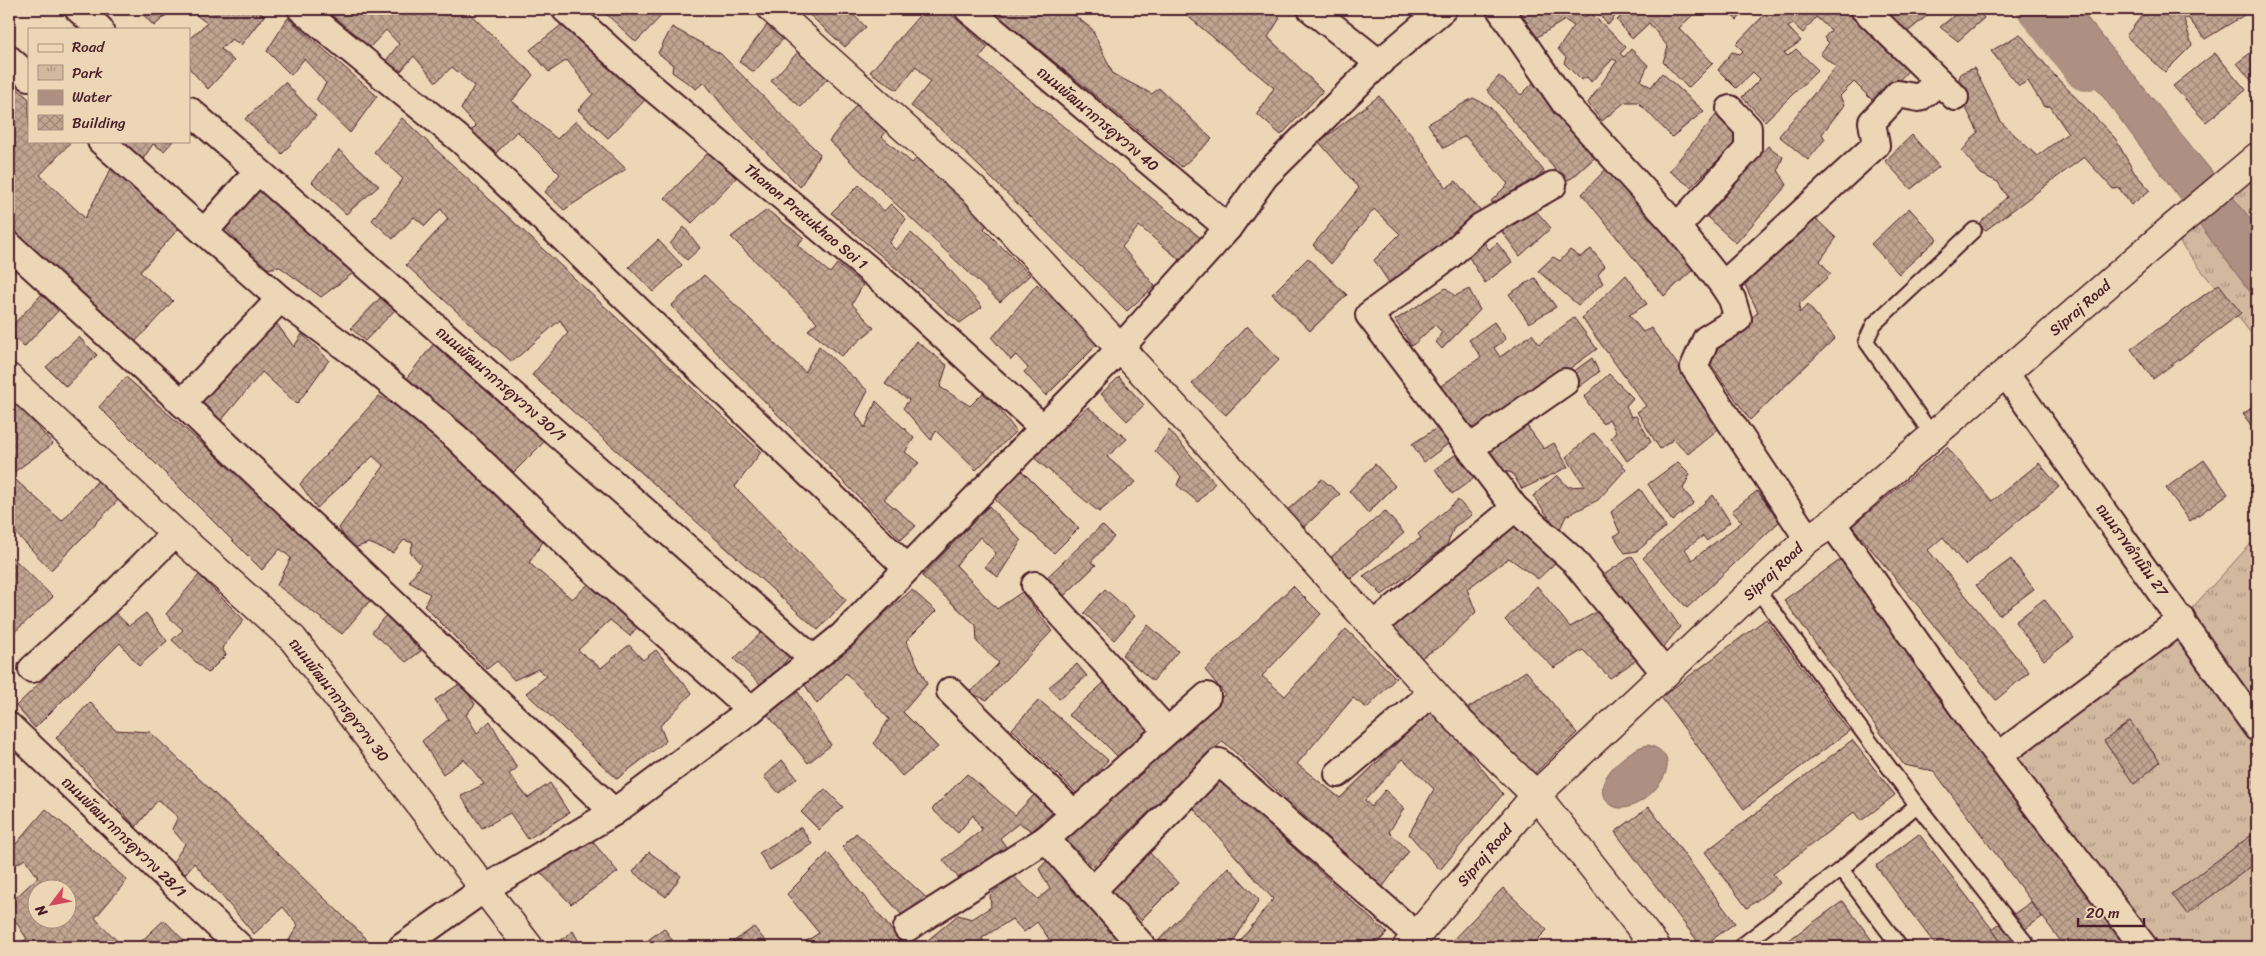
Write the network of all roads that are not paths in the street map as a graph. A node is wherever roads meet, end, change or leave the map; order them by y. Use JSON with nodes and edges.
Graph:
{"nodes":[{"id":1,"x":78,"y":9,"type":"edge"},
{"id":2,"x":301,"y":9,"type":"edge"},
{"id":3,"x":565,"y":9,"type":"edge"},
{"id":4,"x":772,"y":9,"type":"edge"},
{"id":5,"x":968,"y":9,"type":"edge"},
{"id":6,"x":1311,"y":9,"type":"edge"},
{"id":7,"x":1443,"y":9,"type":"edge"},
{"id":8,"x":1500,"y":9,"type":"edge"},
{"id":9,"x":1864,"y":9,"type":"edge"},
{"id":10,"x":99,"y":28,"type":"edge"},
{"id":11,"x":9,"y":59,"type":"edge"},
{"id":12,"x":1380,"y":63,"type":"junction"},
{"id":13,"x":28,"y":76,"type":"edge"},
{"id":14,"x":1730,"y":108,"type":"dead end"},
{"id":15,"x":190,"y":111,"type":"edge"},
{"id":16,"x":102,"y":142,"type":"edge"},
{"id":17,"x":2250,"y":162,"type":"edge"},
{"id":18,"x":257,"y":172,"type":"junction"},
{"id":19,"x":1553,"y":185,"type":"dead end"},
{"id":20,"x":1677,"y":227,"type":"junction"},
{"id":21,"x":1228,"y":228,"type":"junction"},
{"id":22,"x":1974,"y":230,"type":"dead end"},
{"id":23,"x":204,"y":232,"type":"junction"},
{"id":24,"x":9,"y":245,"type":"edge"},
{"id":25,"x":1723,"y":285,"type":"junction"},
{"id":26,"x":280,"y":299,"type":"junction"},
{"id":27,"x":1119,"y":348,"type":"junction"},
{"id":28,"x":2005,"y":374,"type":"junction"},
{"id":29,"x":9,"y":378,"type":"edge"},
{"id":30,"x":1565,"y":382,"type":"dead end"},
{"id":31,"x":182,"y":403,"type":"junction"},
{"id":32,"x":1043,"y":428,"type":"junction"},
{"id":33,"x":1933,"y":436,"type":"junction"},
{"id":34,"x":1470,"y":448,"type":"junction"},
{"id":35,"x":1515,"y":508,"type":"junction"},
{"id":36,"x":1832,"y":523,"type":"junction"},
{"id":37,"x":174,"y":533,"type":"junction"},
{"id":38,"x":1808,"y":539,"type":"junction"},
{"id":39,"x":907,"y":568,"type":"junction"},
{"id":40,"x":1035,"y":585,"type":"dead end"},
{"id":41,"x":1756,"y":588,"type":"junction"},
{"id":42,"x":2182,"y":619,"type":"junction"},
{"id":43,"x":1373,"y":626,"type":"junction"},
{"id":44,"x":813,"y":659,"type":"junction"},
{"id":45,"x":32,"y":669,"type":"dead end"},
{"id":46,"x":1665,"y":673,"type":"junction"},
{"id":47,"x":950,"y":691,"type":"dead end"},
{"id":48,"x":1433,"y":692,"type":"junction"},
{"id":49,"x":1207,"y":696,"type":"dead end"},
{"id":50,"x":751,"y":710,"type":"junction"},
{"id":51,"x":9,"y":726,"type":"edge"},
{"id":52,"x":2257,"y":728,"type":"edge"},
{"id":53,"x":1167,"y":731,"type":"junction"},
{"id":54,"x":1998,"y":756,"type":"junction"},
{"id":55,"x":1338,"y":774,"type":"dead end"},
{"id":56,"x":1536,"y":795,"type":"junction"},
{"id":57,"x":1916,"y":805,"type":"junction"},
{"id":58,"x":614,"y":812,"type":"junction"},
{"id":59,"x":1074,"y":814,"type":"junction"},
{"id":60,"x":1046,"y":839,"type":"junction"},
{"id":61,"x":1841,"y":869,"type":"junction"},
{"id":62,"x":484,"y":889,"type":"junction"},
{"id":63,"x":1092,"y":891,"type":"junction"},
{"id":64,"x":907,"y":928,"type":"dead end"},
{"id":65,"x":1412,"y":942,"type":"edge"},
{"id":66,"x":240,"y":947,"type":"edge"},
{"id":67,"x":402,"y":947,"type":"edge"},
{"id":68,"x":529,"y":947,"type":"edge"},
{"id":69,"x":1143,"y":947,"type":"edge"},
{"id":70,"x":1656,"y":947,"type":"edge"},
{"id":71,"x":1740,"y":947,"type":"edge"},
{"id":72,"x":1900,"y":947,"type":"edge"},
{"id":73,"x":2029,"y":947,"type":"edge"},
{"id":74,"x":2144,"y":947,"type":"edge"}],
"edges":[{"from":1,"to":10,"type":"street"},
{"from":2,"to":39,"type":"street"},
{"from":3,"to":32,"type":"street","name":"Thanon Pratukhao Soi 1"},
{"from":4,"to":27,"type":"street"},
{"from":5,"to":21,"type":"street","name":"ถนนพัฒนาการคูขวาง 40"},
{"from":6,"to":12,"type":"street"},
{"from":7,"to":12,"type":"street"},
{"from":8,"to":20,"type":"street"},
{"from":9,"to":25,"type":"street"},
{"from":11,"to":13,"type":"street"},
{"from":12,"to":21,"type":"street"},
{"from":14,"to":20,"type":"street"},
{"from":15,"to":18,"type":"street","name":"ถนนพัฒนาการคูขวาง 30/1"},
{"from":16,"to":23,"type":"street"},
{"from":17,"to":28,"type":"street","name":"Sipraj Road"},
{"from":18,"to":23,"type":"street"},
{"from":18,"to":44,"type":"street","name":"ถนนพัฒนาการคูขวาง 30/1"},
{"from":19,"to":34,"type":"street"},
{"from":20,"to":25,"type":"street"},
{"from":21,"to":27,"type":"street"},
{"from":22,"to":33,"type":"lane"},
{"from":23,"to":26,"type":"street"},
{"from":24,"to":31,"type":"street"},
{"from":25,"to":38,"type":"street"},
{"from":26,"to":31,"type":"street"},
{"from":26,"to":50,"type":"street"},
{"from":27,"to":32,"type":"street"},
{"from":27,"to":43,"type":"street"},
{"from":28,"to":33,"type":"street","name":"Sipraj Road"},
{"from":28,"to":42,"type":"street","name":"ถนนราขดำเนิน 27"},
{"from":29,"to":37,"type":"street","name":"ถนนพัฒนาการคูขวาง 30"},
{"from":30,"to":34,"type":"street"},
{"from":31,"to":58,"type":"street"},
{"from":32,"to":39,"type":"street"},
{"from":33,"to":36,"type":"street","name":"Sipraj Road"},
{"from":34,"to":35,"type":"street"},
{"from":35,"to":43,"type":"street"},
{"from":35,"to":46,"type":"street"},
{"from":36,"to":38,"type":"street","name":"Sipraj Road"},
{"from":36,"to":54,"type":"street"},
{"from":37,"to":45,"type":"street"},
{"from":37,"to":62,"type":"street","name":"ถนนพัฒนาการคูขวาง 30"},
{"from":38,"to":41,"type":"street","name":"Sipraj Road"},
{"from":39,"to":44,"type":"street"},
{"from":40,"to":53,"type":"street"},
{"from":41,"to":46,"type":"street","name":"Sipraj Road"},
{"from":41,"to":57,"type":"lane"},
{"from":42,"to":52,"type":"street","name":"ถนนราขดำเนิน 27"},
{"from":42,"to":54,"type":"street"},
{"from":43,"to":48,"type":"street"},
{"from":44,"to":50,"type":"street"},
{"from":46,"to":56,"type":"street","name":"Sipraj Road"},
{"from":47,"to":59,"type":"street"},
{"from":48,"to":55,"type":"street"},
{"from":48,"to":56,"type":"street"},
{"from":49,"to":53,"type":"street"},
{"from":50,"to":58,"type":"street"},
{"from":51,"to":66,"type":"street","name":"ถนนพัฒนาการคูขวาง 28/1"},
{"from":53,"to":59,"type":"street"},
{"from":54,"to":74,"type":"street"},
{"from":56,"to":65,"type":"street","name":"Sipraj Road"},
{"from":56,"to":70,"type":"street"},
{"from":57,"to":61,"type":"lane"},
{"from":57,"to":73,"type":"lane"},
{"from":58,"to":62,"type":"street"},
{"from":59,"to":60,"type":"street"},
{"from":60,"to":63,"type":"street"},
{"from":60,"to":64,"type":"street"},
{"from":61,"to":71,"type":"lane"},
{"from":61,"to":72,"type":"lane"},
{"from":62,"to":67,"type":"street"},
{"from":62,"to":68,"type":"street","name":"ถนนพัฒนาการคูขวาง 30"},
{"from":63,"to":65,"type":"street"},
{"from":63,"to":69,"type":"street"}]}
